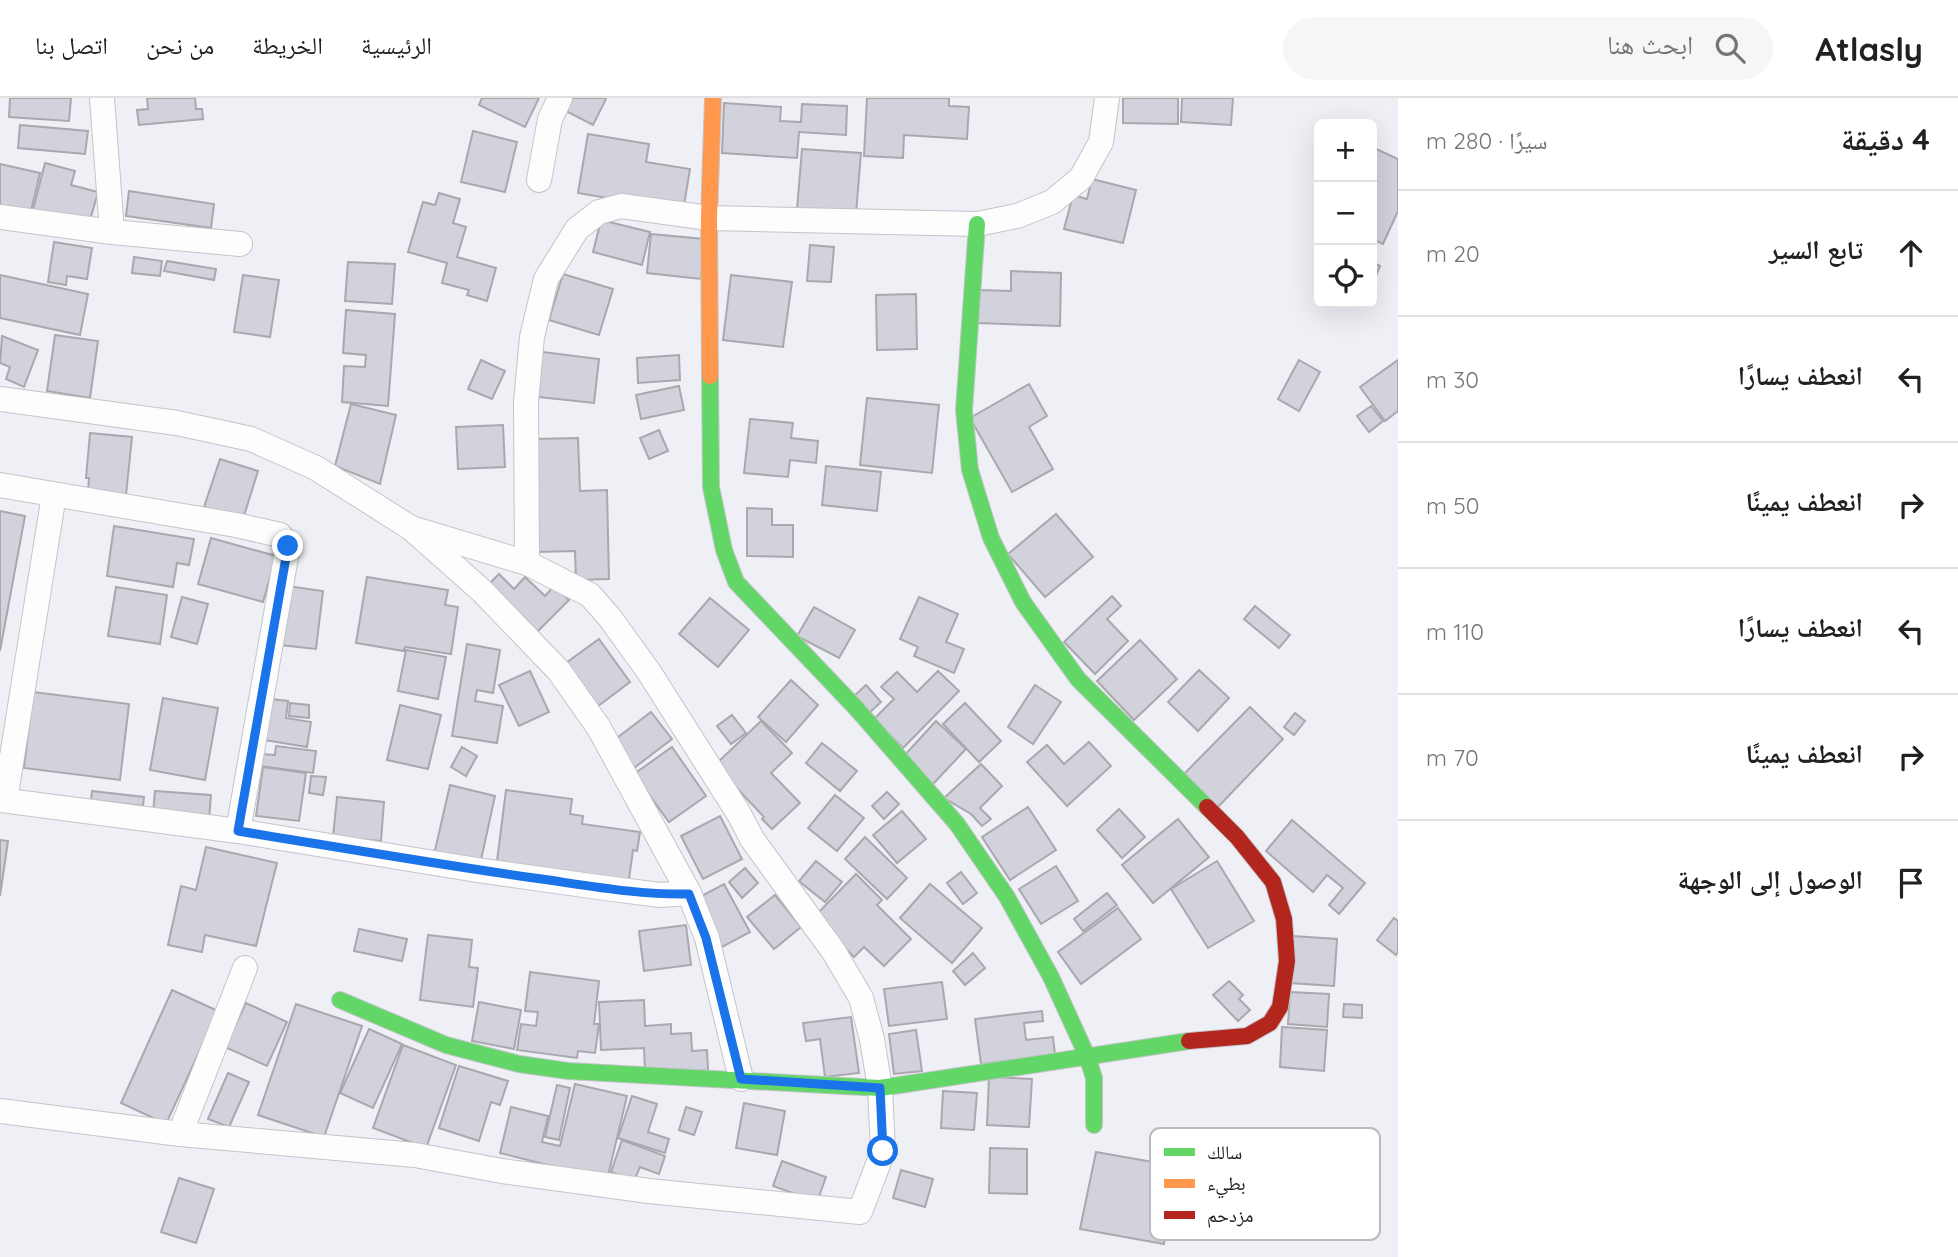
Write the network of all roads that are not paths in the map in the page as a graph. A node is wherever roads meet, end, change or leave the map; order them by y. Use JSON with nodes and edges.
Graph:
{"nodes":[{"id":1,"x":102,"y":98,"type":"edge"},
{"id":2,"x":561,"y":98,"type":"edge"},
{"id":3,"x":713,"y":98,"type":"edge"},
{"id":4,"x":1107,"y":98,"type":"edge"},
{"id":5,"x":539,"y":180,"type":"dead end"},
{"id":6,"x":0,"y":217,"type":"edge"},
{"id":7,"x":709,"y":218,"type":"junction"},
{"id":8,"x":977,"y":224,"type":"junction"},
{"id":9,"x":112,"y":232,"type":"junction"},
{"id":10,"x":240,"y":244,"type":"dead end"},
{"id":11,"x":0,"y":399,"type":"edge"},
{"id":12,"x":0,"y":485,"type":"edge"},
{"id":13,"x":54,"y":495,"type":"junction"},
{"id":14,"x":411,"y":528,"type":"junction"},
{"id":15,"x":527,"y":563,"type":"junction"},
{"id":16,"x":2,"y":800,"type":"edge"},
{"id":17,"x":238,"y":831,"type":"junction"},
{"id":18,"x":689,"y":894,"type":"junction"},
{"id":19,"x":246,"y":968,"type":"dead end"},
{"id":20,"x":340,"y":1000,"type":"dead end"},
{"id":21,"x":1087,"y":1056,"type":"junction"},
{"id":22,"x":741,"y":1079,"type":"junction"},
{"id":23,"x":880,"y":1088,"type":"junction"},
{"id":24,"x":0,"y":1111,"type":"edge"},
{"id":25,"x":1094,"y":1125,"type":"dead end"},
{"id":26,"x":180,"y":1134,"type":"junction"}],
"edges":[{"from":1,"to":9,"type":"street"},
{"from":2,"to":5,"type":"street"},
{"from":3,"to":7,"type":"street"},
{"from":4,"to":8,"type":"street"},
{"from":6,"to":9,"type":"street"},
{"from":7,"to":8,"type":"street"},
{"from":7,"to":15,"type":"street"},
{"from":7,"to":21,"type":"street"},
{"from":8,"to":21,"type":"street"},
{"from":9,"to":10,"type":"street"},
{"from":11,"to":14,"type":"street"},
{"from":12,"to":13,"type":"street"},
{"from":13,"to":16,"type":"street"},
{"from":13,"to":17,"type":"street"},
{"from":14,"to":15,"type":"street"},
{"from":14,"to":18,"type":"street"},
{"from":15,"to":23,"type":"street"},
{"from":16,"to":17,"type":"street"},
{"from":17,"to":18,"type":"street"},
{"from":18,"to":22,"type":"street"},
{"from":19,"to":26,"type":"street"},
{"from":20,"to":22,"type":"street"},
{"from":21,"to":23,"type":"street"},
{"from":21,"to":25,"type":"street"},
{"from":22,"to":23,"type":"street"},
{"from":23,"to":26,"type":"street"},
{"from":24,"to":26,"type":"street"}]}
